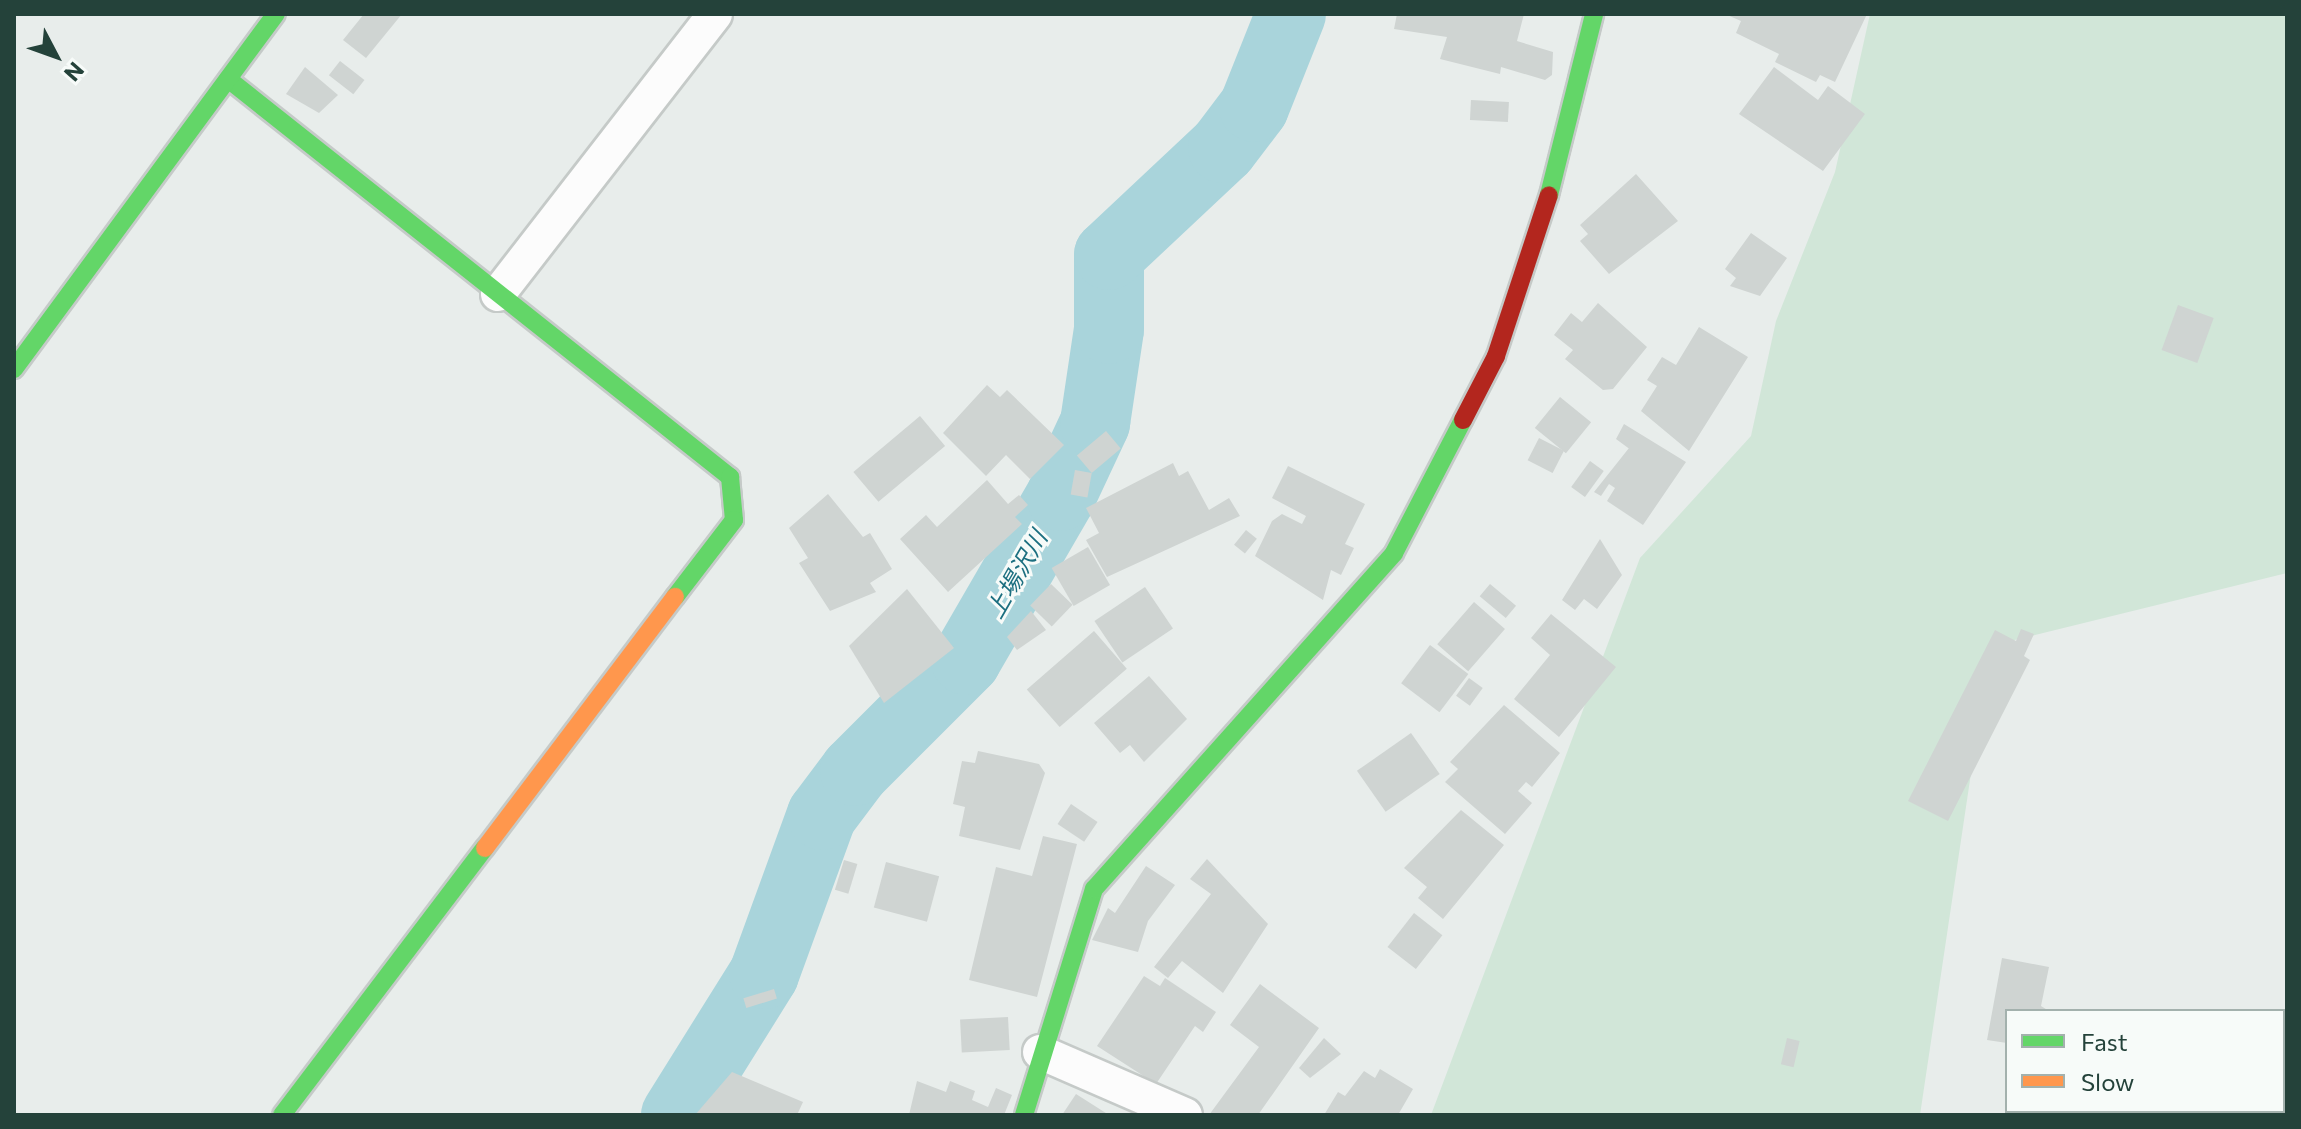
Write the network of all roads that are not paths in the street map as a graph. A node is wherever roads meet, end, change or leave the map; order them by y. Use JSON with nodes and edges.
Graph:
{"nodes":[{"id":1,"x":276,"y":14,"type":"edge"},
{"id":2,"x":715,"y":14,"type":"edge"},
{"id":3,"x":1594,"y":14,"type":"edge"},
{"id":4,"x":228,"y":79,"type":"junction"},
{"id":5,"x":498,"y":294,"type":"junction"},
{"id":6,"x":14,"y":369,"type":"edge"},
{"id":7,"x":1040,"y":1052,"type":"junction"},
{"id":8,"x":282,"y":1115,"type":"edge"},
{"id":9,"x":1024,"y":1115,"type":"edge"},
{"id":10,"x":1185,"y":1115,"type":"edge"}],
"edges":[{"from":1,"to":4,"type":"street"},
{"from":2,"to":5,"type":"street"},
{"from":3,"to":7,"type":"street"},
{"from":4,"to":5,"type":"street"},
{"from":4,"to":6,"type":"street"},
{"from":5,"to":8,"type":"street"},
{"from":7,"to":9,"type":"street"},
{"from":7,"to":10,"type":"street"}]}
